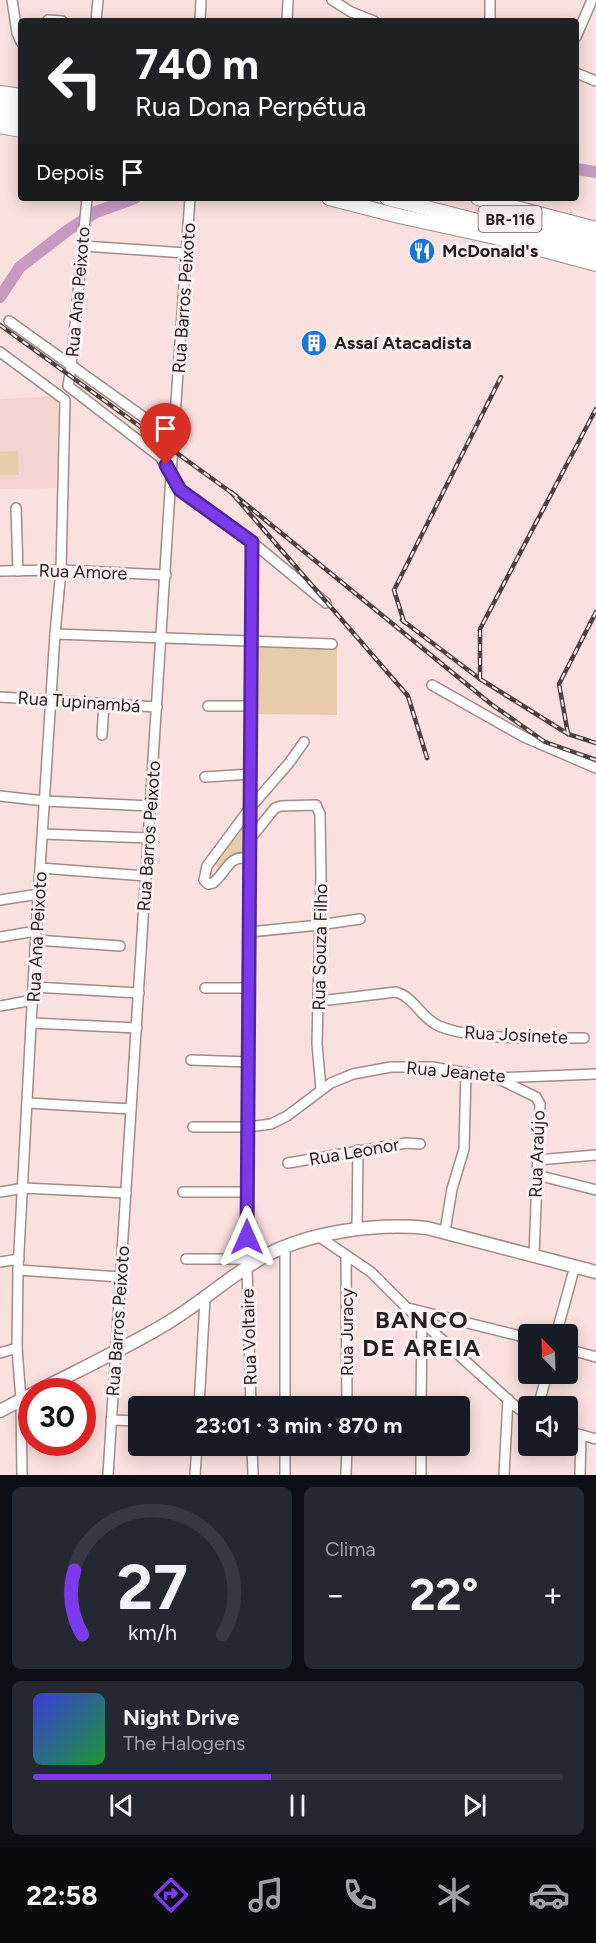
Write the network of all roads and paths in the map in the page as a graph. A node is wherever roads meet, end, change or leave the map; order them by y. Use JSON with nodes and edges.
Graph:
{"nodes":[{"id":1,"x":12,"y":0,"type":"edge"},
{"id":2,"x":98,"y":0,"type":"edge"},
{"id":3,"x":201,"y":0,"type":"edge"},
{"id":4,"x":288,"y":0,"type":"edge"},
{"id":5,"x":332,"y":0,"type":"edge"},
{"id":6,"x":490,"y":0,"type":"edge"},
{"id":7,"x":593,"y":2,"type":"edge"},
{"id":8,"x":96,"y":18,"type":"edge"},
{"id":9,"x":200,"y":18,"type":"edge"},
{"id":10,"x":287,"y":18,"type":"edge"},
{"id":11,"x":366,"y":18,"type":"edge"},
{"id":12,"x":490,"y":18,"type":"edge"},
{"id":13,"x":579,"y":31,"type":"edge"},
{"id":14,"x":18,"y":35,"type":"edge"},
{"id":15,"x":579,"y":74,"type":"edge"},
{"id":16,"x":596,"y":81,"type":"edge"},
{"id":17,"x":0,"y":93,"type":"edge"},
{"id":18,"x":18,"y":96,"type":"edge"},
{"id":19,"x":0,"y":105,"type":"edge"},
{"id":20,"x":18,"y":108,"type":"edge"},
{"id":21,"x":18,"y":120,"type":"edge"},
{"id":22,"x":1,"y":125,"type":"edge"},
{"id":23,"x":18,"y":129,"type":"edge"},
{"id":24,"x":87,"y":201,"type":"edge"},
{"id":25,"x":190,"y":201,"type":"edge"},
{"id":26,"x":341,"y":201,"type":"edge"},
{"id":27,"x":399,"y":201,"type":"edge"},
{"id":28,"x":437,"y":201,"type":"edge"},
{"id":29,"x":489,"y":201,"type":"edge"},
{"id":30,"x":596,"y":229,"type":"edge"},
{"id":31,"x":596,"y":241,"type":"edge"},
{"id":32,"x":83,"y":246,"type":"junction"},
{"id":33,"x":596,"y":251,"type":"edge"},
{"id":34,"x":186,"y":253,"type":"junction"},
{"id":35,"x":596,"y":264,"type":"edge"},
{"id":36,"x":9,"y":321,"type":"dead end"},
{"id":37,"x":0,"y":352,"type":"edge"},
{"id":38,"x":71,"y":367,"type":"junction"},
{"id":39,"x":174,"y":439,"type":"junction"},
{"id":40,"x":171,"y":475,"type":"junction"},
{"id":41,"x":16,"y":508,"type":"dead end"},
{"id":42,"x":252,"y":542,"type":"junction"},
{"id":43,"x":61,"y":570,"type":"junction"},
{"id":44,"x":0,"y":571,"type":"edge"},
{"id":45,"x":18,"y":571,"type":"junction"},
{"id":46,"x":166,"y":575,"type":"junction"},
{"id":47,"x":326,"y":603,"type":"dead end"},
{"id":48,"x":55,"y":634,"type":"junction"},
{"id":49,"x":162,"y":637,"type":"junction"},
{"id":50,"x":252,"y":640,"type":"junction"},
{"id":51,"x":332,"y":644,"type":"dead end"},
{"id":52,"x":432,"y":685,"type":"dead end"},
{"id":53,"x":0,"y":697,"type":"edge"},
{"id":54,"x":51,"y":700,"type":"junction"},
{"id":55,"x":104,"y":704,"type":"junction"},
{"id":56,"x":208,"y":706,"type":"dead end"},
{"id":57,"x":251,"y":706,"type":"junction"},
{"id":58,"x":157,"y":707,"type":"junction"},
{"id":59,"x":102,"y":735,"type":"dead end"},
{"id":60,"x":304,"y":742,"type":"dead end"},
{"id":61,"x":596,"y":768,"type":"edge"},
{"id":62,"x":251,"y":774,"type":"junction"},
{"id":63,"x":205,"y":777,"type":"dead end"},
{"id":64,"x":0,"y":796,"type":"edge"},
{"id":65,"x":45,"y":801,"type":"junction"},
{"id":66,"x":151,"y":806,"type":"junction"},
{"id":67,"x":250,"y":808,"type":"junction"},
{"id":68,"x":42,"y":834,"type":"junction"},
{"id":69,"x":149,"y":838,"type":"junction"},
{"id":70,"x":250,"y":839,"type":"junction"},
{"id":71,"x":250,"y":859,"type":"junction"},
{"id":72,"x":211,"y":861,"type":"junction"},
{"id":73,"x":40,"y":868,"type":"junction"},
{"id":74,"x":224,"y":872,"type":"junction"},
{"id":75,"x":146,"y":876,"type":"junction"},
{"id":76,"x":39,"y":894,"type":"junction"},
{"id":77,"x":0,"y":900,"type":"edge"},
{"id":78,"x":360,"y":919,"type":"dead end"},
{"id":79,"x":319,"y":925,"type":"junction"},
{"id":80,"x":250,"y":932,"type":"junction"},
{"id":81,"x":36,"y":935,"type":"junction"},
{"id":82,"x":0,"y":937,"type":"edge"},
{"id":83,"x":120,"y":946,"type":"dead end"},
{"id":84,"x":34,"y":987,"type":"junction"},
{"id":85,"x":205,"y":988,"type":"dead end"},
{"id":86,"x":249,"y":988,"type":"junction"},
{"id":87,"x":139,"y":993,"type":"junction"},
{"id":88,"x":33,"y":1000,"type":"junction"},
{"id":89,"x":320,"y":1001,"type":"junction"},
{"id":90,"x":0,"y":1006,"type":"edge"},
{"id":91,"x":32,"y":1023,"type":"junction"},
{"id":92,"x":137,"y":1028,"type":"junction"},
{"id":93,"x":584,"y":1038,"type":"dead end"},
{"id":94,"x":191,"y":1060,"type":"dead end"},
{"id":95,"x":249,"y":1062,"type":"junction"},
{"id":96,"x":466,"y":1073,"type":"junction"},
{"id":97,"x":596,"y":1074,"type":"edge"},
{"id":98,"x":497,"y":1078,"type":"junction"},
{"id":99,"x":321,"y":1089,"type":"junction"},
{"id":100,"x":28,"y":1103,"type":"junction"},
{"id":101,"x":131,"y":1109,"type":"junction"},
{"id":102,"x":193,"y":1127,"type":"dead end"},
{"id":103,"x":248,"y":1127,"type":"junction"},
{"id":104,"x":420,"y":1144,"type":"dead end"},
{"id":105,"x":358,"y":1150,"type":"junction"},
{"id":106,"x":596,"y":1155,"type":"edge"},
{"id":107,"x":537,"y":1160,"type":"junction"},
{"id":108,"x":288,"y":1163,"type":"dead end"},
{"id":109,"x":537,"y":1175,"type":"junction"},
{"id":110,"x":24,"y":1188,"type":"junction"},
{"id":111,"x":596,"y":1190,"type":"edge"},
{"id":112,"x":0,"y":1192,"type":"edge"},
{"id":113,"x":183,"y":1192,"type":"dead end"},
{"id":114,"x":248,"y":1192,"type":"junction"},
{"id":115,"x":126,"y":1193,"type":"junction"},
{"id":116,"x":357,"y":1230,"type":"junction"},
{"id":117,"x":445,"y":1231,"type":"junction"},
{"id":118,"x":318,"y":1236,"type":"junction"},
{"id":119,"x":285,"y":1246,"type":"junction"},
{"id":120,"x":534,"y":1255,"type":"junction"},
{"id":121,"x":346,"y":1256,"type":"junction"},
{"id":122,"x":19,"y":1259,"type":"junction"},
{"id":123,"x":186,"y":1259,"type":"dead end"},
{"id":124,"x":0,"y":1262,"type":"edge"},
{"id":125,"x":247,"y":1263,"type":"junction"},
{"id":126,"x":575,"y":1266,"type":"junction"},
{"id":127,"x":18,"y":1270,"type":"junction"},
{"id":128,"x":595,"y":1270,"type":"edge"},
{"id":129,"x":121,"y":1277,"type":"junction"},
{"id":130,"x":205,"y":1299,"type":"junction"},
{"id":131,"x":423,"y":1316,"type":"junction"},
{"id":132,"x":559,"y":1324,"type":"edge"},
{"id":133,"x":518,"y":1336,"type":"edge"},
{"id":134,"x":16,"y":1348,"type":"junction"},
{"id":135,"x":116,"y":1352,"type":"junction"},
{"id":136,"x":578,"y":1352,"type":"edge"},
{"id":137,"x":0,"y":1353,"type":"edge"},
{"id":138,"x":596,"y":1357,"type":"edge"},
{"id":139,"x":22,"y":1378,"type":"edge"},
{"id":140,"x":64,"y":1378,"type":"edge"},
{"id":141,"x":200,"y":1396,"type":"edge"},
{"id":142,"x":251,"y":1396,"type":"edge"},
{"id":143,"x":285,"y":1396,"type":"edge"},
{"id":144,"x":347,"y":1396,"type":"edge"},
{"id":145,"x":421,"y":1396,"type":"edge"},
{"id":146,"x":508,"y":1399,"type":"junction"},
{"id":147,"x":18,"y":1401,"type":"edge"},
{"id":148,"x":518,"y":1407,"type":"edge"},
{"id":149,"x":0,"y":1410,"type":"edge"},
{"id":150,"x":111,"y":1420,"type":"junction"},
{"id":151,"x":128,"y":1421,"type":"edge"},
{"id":152,"x":578,"y":1434,"type":"edge"},
{"id":153,"x":581,"y":1435,"type":"junction"},
{"id":154,"x":596,"y":1439,"type":"edge"},
{"id":155,"x":23,"y":1456,"type":"edge"},
{"id":156,"x":196,"y":1456,"type":"edge"},
{"id":157,"x":252,"y":1456,"type":"edge"},
{"id":158,"x":285,"y":1456,"type":"edge"},
{"id":159,"x":347,"y":1456,"type":"edge"},
{"id":160,"x":421,"y":1456,"type":"edge"},
{"id":161,"x":22,"y":1475,"type":"edge"},
{"id":162,"x":108,"y":1475,"type":"edge"},
{"id":163,"x":195,"y":1475,"type":"edge"},
{"id":164,"x":253,"y":1475,"type":"edge"},
{"id":165,"x":285,"y":1475,"type":"edge"},
{"id":166,"x":346,"y":1475,"type":"edge"},
{"id":167,"x":421,"y":1475,"type":"edge"},
{"id":168,"x":504,"y":1475,"type":"edge"},
{"id":169,"x":580,"y":1475,"type":"edge"}],
"edges":[{"from":1,"to":14,"type":"street"},
{"from":2,"to":8,"type":"street"},
{"from":3,"to":9,"type":"street"},
{"from":4,"to":10,"type":"street"},
{"from":5,"to":11,"type":"street"},
{"from":6,"to":12,"type":"street"},
{"from":7,"to":13,"type":"street"},
{"from":15,"to":16,"type":"street"},
{"from":17,"to":18,"type":"highway"},
{"from":19,"to":20,"type":"highway"},
{"from":21,"to":22,"type":"highway"},
{"from":22,"to":23,"type":"highway"},
{"from":24,"to":32,"type":"street","name":"Rua Ana Peixoto"},
{"from":25,"to":34,"type":"street","name":"Rua Barros Peixoto"},
{"from":26,"to":35,"type":"highway","number":"BR-116"},
{"from":27,"to":33,"type":"highway","number":"BR-116"},
{"from":28,"to":31,"type":"highway","number":"BR-116"},
{"from":29,"to":30,"type":"highway","number":"BR-116"},
{"from":32,"to":34,"type":"street"},
{"from":32,"to":38,"type":"street","name":"Rua Ana Peixoto"},
{"from":34,"to":39,"type":"street","name":"Rua Barros Peixoto"},
{"from":36,"to":38,"type":"street"},
{"from":37,"to":43,"type":"street","name":"Rua Ana Peixoto"},
{"from":38,"to":39,"type":"street"},
{"from":38,"to":40,"type":"street","name":"Rua Ana Peixoto"},
{"from":39,"to":40,"type":"street","name":"Rua Barros Peixoto"},
{"from":40,"to":42,"type":"street"},
{"from":40,"to":46,"type":"street","name":"Rua Barros Peixoto"},
{"from":41,"to":45,"type":"street"},
{"from":42,"to":47,"type":"street"},
{"from":42,"to":50,"type":"street","name":"Rua Voltaire"},
{"from":43,"to":45,"type":"street","name":"Rua Amore"},
{"from":43,"to":46,"type":"street","name":"Rua Amore"},
{"from":43,"to":48,"type":"street","name":"Rua Ana Peixoto"},
{"from":44,"to":45,"type":"street","name":"Rua Amore"},
{"from":46,"to":49,"type":"street","name":"Rua Barros Peixoto"},
{"from":48,"to":49,"type":"street"},
{"from":48,"to":54,"type":"street","name":"Rua Ana Peixoto"},
{"from":49,"to":50,"type":"street"},
{"from":49,"to":58,"type":"street","name":"Rua Barros Peixoto"},
{"from":50,"to":51,"type":"street"},
{"from":50,"to":57,"type":"street","name":"Rua Voltaire"},
{"from":52,"to":61,"type":"street"},
{"from":53,"to":54,"type":"street","name":"Rua Tupinambá"},
{"from":54,"to":55,"type":"street","name":"Rua Tupinambá"},
{"from":54,"to":65,"type":"street","name":"Rua Ana Peixoto"},
{"from":55,"to":58,"type":"street","name":"Rua Tupinambá"},
{"from":55,"to":59,"type":"street"},
{"from":56,"to":57,"type":"street"},
{"from":57,"to":62,"type":"street","name":"Rua Voltaire"},
{"from":58,"to":66,"type":"street","name":"Rua Barros Peixoto"},
{"from":60,"to":67,"type":"street"},
{"from":62,"to":63,"type":"street"},
{"from":62,"to":67,"type":"street","name":"Rua Voltaire"},
{"from":64,"to":65,"type":"street"},
{"from":65,"to":66,"type":"street"},
{"from":65,"to":68,"type":"street","name":"Rua Ana Peixoto"},
{"from":66,"to":69,"type":"street","name":"Rua Barros Peixoto"},
{"from":67,"to":70,"type":"street","name":"Rua Voltaire"},
{"from":67,"to":72,"type":"street"},
{"from":68,"to":69,"type":"street"},
{"from":68,"to":73,"type":"street","name":"Rua Ana Peixoto"},
{"from":69,"to":75,"type":"street","name":"Rua Barros Peixoto"},
{"from":70,"to":71,"type":"street","name":"Rua Voltaire"},
{"from":70,"to":79,"type":"street","name":"Rua Souza Filho"},
{"from":71,"to":74,"type":"street"},
{"from":71,"to":80,"type":"street","name":"Rua Voltaire"},
{"from":72,"to":74,"type":"street"},
{"from":72,"to":74,"type":"street"},
{"from":73,"to":75,"type":"street"},
{"from":73,"to":76,"type":"street","name":"Rua Ana Peixoto"},
{"from":75,"to":87,"type":"street","name":"Rua Barros Peixoto"},
{"from":76,"to":77,"type":"street"},
{"from":76,"to":81,"type":"street","name":"Rua Ana Peixoto"},
{"from":78,"to":79,"type":"street"},
{"from":79,"to":80,"type":"street"},
{"from":79,"to":89,"type":"street","name":"Rua Souza Filho"},
{"from":80,"to":86,"type":"street","name":"Rua Voltaire"},
{"from":81,"to":82,"type":"street"},
{"from":81,"to":83,"type":"street"},
{"from":81,"to":84,"type":"street","name":"Rua Ana Peixoto"},
{"from":84,"to":87,"type":"street"},
{"from":84,"to":88,"type":"street","name":"Rua Ana Peixoto"},
{"from":85,"to":86,"type":"street"},
{"from":86,"to":95,"type":"street","name":"Rua Voltaire"},
{"from":87,"to":92,"type":"street","name":"Rua Barros Peixoto"},
{"from":88,"to":90,"type":"street"},
{"from":88,"to":91,"type":"street","name":"Rua Ana Peixoto"},
{"from":89,"to":93,"type":"street","name":"Rua Josinete"},
{"from":89,"to":99,"type":"street","name":"Rua Souza Filho"},
{"from":91,"to":92,"type":"street"},
{"from":91,"to":100,"type":"street","name":"Rua Ana Peixoto"},
{"from":92,"to":101,"type":"street","name":"Rua Barros Peixoto"},
{"from":94,"to":95,"type":"street"},
{"from":95,"to":103,"type":"street","name":"Rua Voltaire"},
{"from":96,"to":98,"type":"street","name":"Rua Jeanete"},
{"from":96,"to":99,"type":"street","name":"Rua Jeanete"},
{"from":96,"to":117,"type":"street"},
{"from":97,"to":98,"type":"street","name":"Rua Jeanete"},
{"from":98,"to":107,"type":"street","name":"Rua Araújo"},
{"from":99,"to":103,"type":"street","name":"Rua Jeanete"},
{"from":100,"to":101,"type":"street"},
{"from":100,"to":110,"type":"street","name":"Rua Ana Peixoto"},
{"from":101,"to":115,"type":"street","name":"Rua Barros Peixoto"},
{"from":102,"to":103,"type":"street","name":"Rua Jeanete"},
{"from":103,"to":114,"type":"street","name":"Rua Voltaire"},
{"from":104,"to":105,"type":"street","name":"Rua Leonor"},
{"from":105,"to":108,"type":"street","name":"Rua Leonor"},
{"from":105,"to":116,"type":"street"},
{"from":106,"to":107,"type":"street"},
{"from":107,"to":109,"type":"street","name":"Rua Araújo"},
{"from":109,"to":111,"type":"street"},
{"from":109,"to":120,"type":"street","name":"Rua Araújo"},
{"from":110,"to":112,"type":"street"},
{"from":110,"to":115,"type":"street"},
{"from":110,"to":122,"type":"street","name":"Rua Ana Peixoto"},
{"from":113,"to":114,"type":"street"},
{"from":114,"to":125,"type":"street","name":"Rua Voltaire"},
{"from":115,"to":129,"type":"street","name":"Rua Barros Peixoto"},
{"from":116,"to":117,"type":"main road"},
{"from":116,"to":118,"type":"main road"},
{"from":117,"to":120,"type":"main road"},
{"from":118,"to":119,"type":"main road"},
{"from":118,"to":121,"type":"street"},
{"from":119,"to":125,"type":"main road"},
{"from":119,"to":143,"type":"street"},
{"from":120,"to":126,"type":"main road"},
{"from":121,"to":131,"type":"street"},
{"from":121,"to":144,"type":"street","name":"Rua Juracy"},
{"from":122,"to":124,"type":"street"},
{"from":122,"to":127,"type":"street","name":"Rua Ana Peixoto"},
{"from":123,"to":125,"type":"street"},
{"from":125,"to":130,"type":"main road"},
{"from":125,"to":142,"type":"street","name":"Rua Voltaire"},
{"from":126,"to":128,"type":"main road"},
{"from":126,"to":132,"type":"street"},
{"from":127,"to":129,"type":"street"},
{"from":127,"to":134,"type":"street","name":"Rua Ana Peixoto"},
{"from":129,"to":135,"type":"street","name":"Rua Barros Peixoto"},
{"from":130,"to":135,"type":"main road"},
{"from":130,"to":141,"type":"street"},
{"from":131,"to":133,"type":"street"},
{"from":131,"to":145,"type":"street"},
{"from":131,"to":146,"type":"street"},
{"from":134,"to":137,"type":"street"},
{"from":134,"to":139,"type":"street","name":"Rua Ana Peixoto"},
{"from":135,"to":140,"type":"main road"},
{"from":135,"to":150,"type":"street","name":"Rua Barros Peixoto"},
{"from":136,"to":138,"type":"street"},
{"from":146,"to":148,"type":"street"},
{"from":146,"to":168,"type":"street"},
{"from":147,"to":149,"type":"main road"},
{"from":150,"to":151,"type":"street"},
{"from":150,"to":162,"type":"street","name":"Rua Barros Peixoto"},
{"from":152,"to":153,"type":"street"},
{"from":153,"to":154,"type":"street"},
{"from":153,"to":169,"type":"street"},
{"from":155,"to":161,"type":"street","name":"Rua Ana Peixoto"},
{"from":156,"to":163,"type":"street"},
{"from":157,"to":164,"type":"street"},
{"from":158,"to":165,"type":"street"},
{"from":159,"to":166,"type":"street"},
{"from":160,"to":167,"type":"street"}]}
